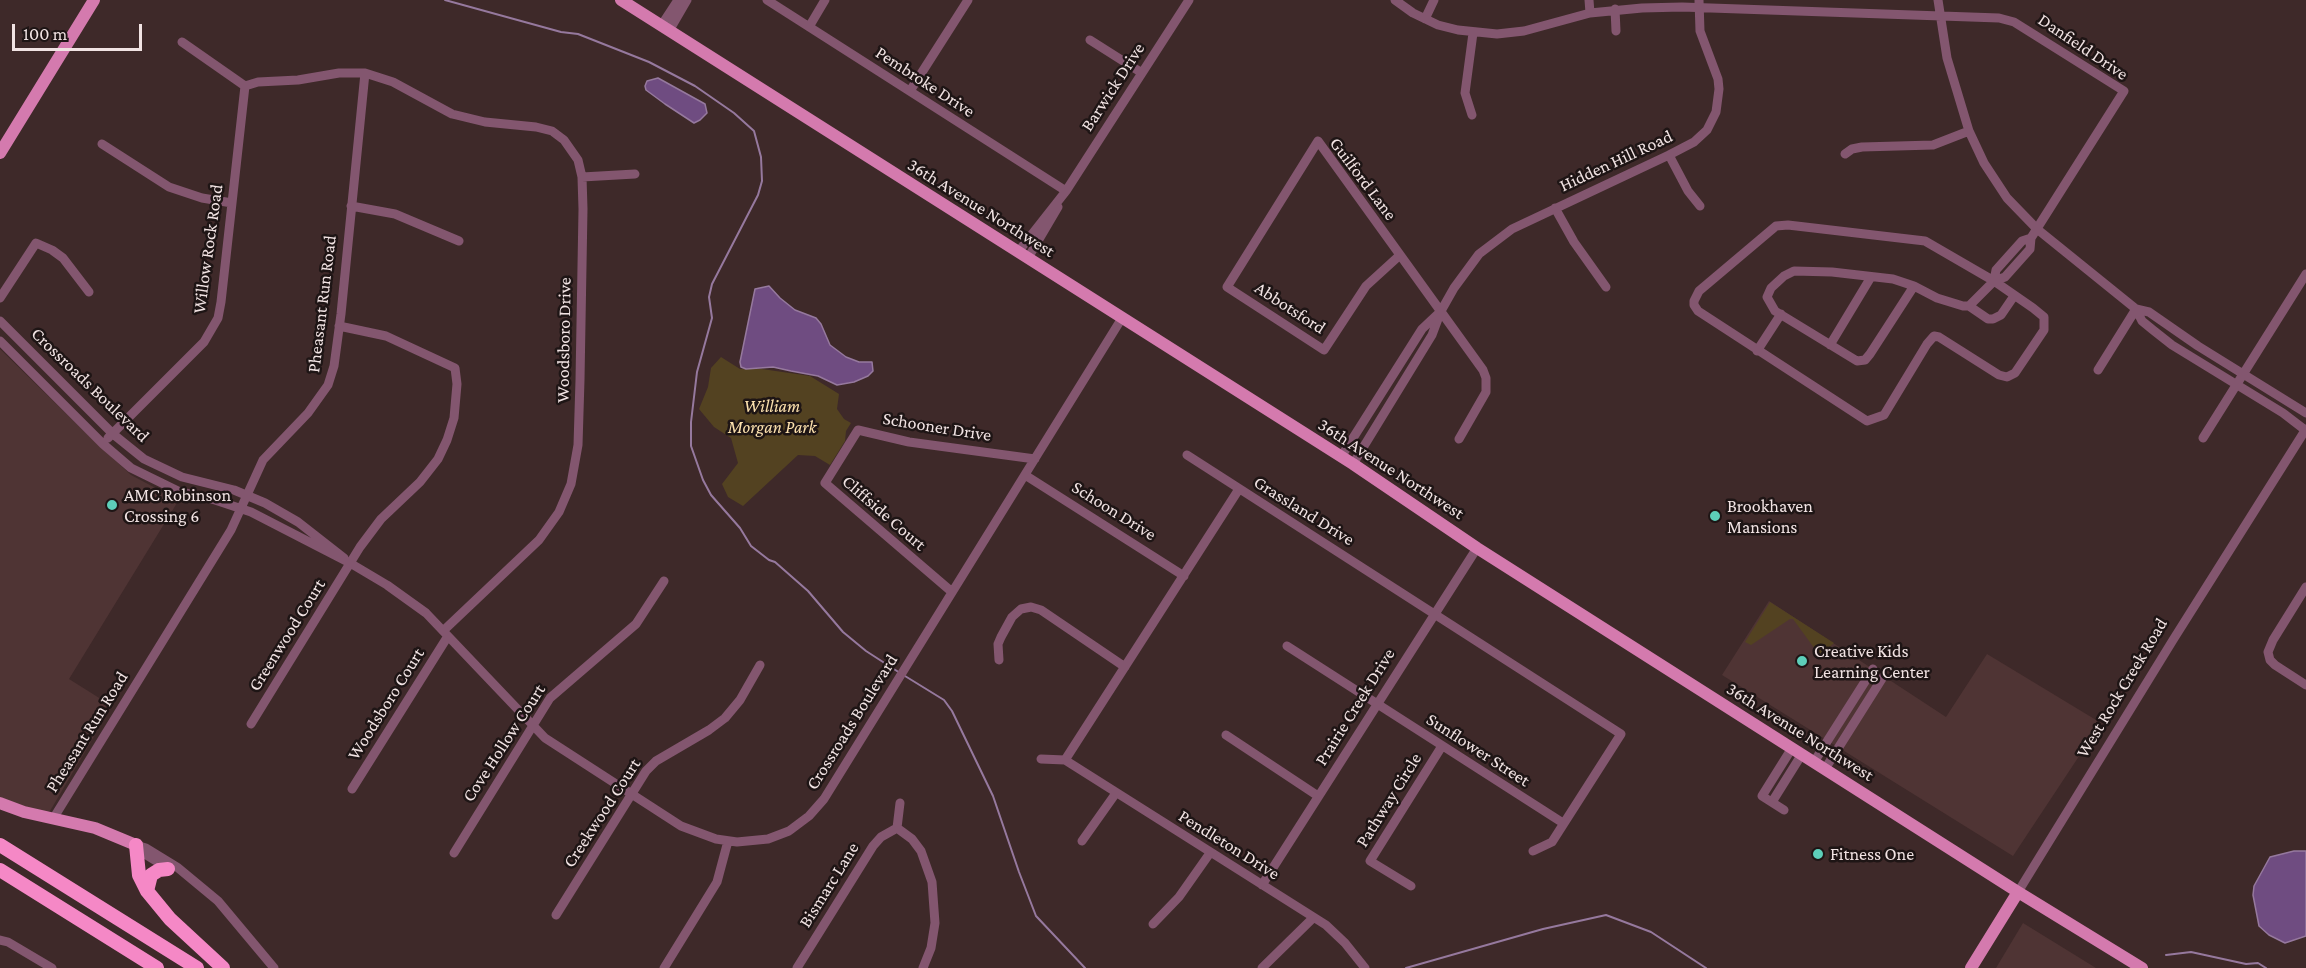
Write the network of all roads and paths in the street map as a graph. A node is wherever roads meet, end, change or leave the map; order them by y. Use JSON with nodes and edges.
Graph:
{"nodes":[{"id":1,"x":94,"y":0,"type":"edge"},
{"id":2,"x":621,"y":0,"type":"edge"},
{"id":3,"x":678,"y":0,"type":"edge"},
{"id":4,"x":687,"y":0,"type":"edge"},
{"id":5,"x":767,"y":0,"type":"edge"},
{"id":6,"x":825,"y":0,"type":"edge"},
{"id":7,"x":968,"y":0,"type":"edge"},
{"id":8,"x":1189,"y":0,"type":"edge"},
{"id":9,"x":1395,"y":0,"type":"edge"},
{"id":10,"x":1434,"y":0,"type":"edge"},
{"id":11,"x":1589,"y":0,"type":"edge"},
{"id":12,"x":1938,"y":0,"type":"edge"},
{"id":13,"x":1699,"y":4,"type":"edge"},
{"id":14,"x":1615,"y":9,"type":"junction"},
{"id":15,"x":1590,"y":13,"type":"junction"},
{"id":16,"x":1940,"y":16,"type":"junction"},
{"id":17,"x":1425,"y":19,"type":"junction"},
{"id":18,"x":809,"y":27,"type":"junction"},
{"id":19,"x":665,"y":28,"type":"junction"},
{"id":20,"x":1616,"y":31,"type":"dead end"},
{"id":21,"x":1473,"y":33,"type":"junction"},
{"id":22,"x":1090,"y":40,"type":"dead end"},
{"id":23,"x":182,"y":42,"type":"dead end"},
{"id":24,"x":365,"y":73,"type":"junction"},
{"id":25,"x":1142,"y":73,"type":"junction"},
{"id":26,"x":245,"y":86,"type":"junction"},
{"id":27,"x":910,"y":91,"type":"junction"},
{"id":28,"x":1472,"y":115,"type":"dead end"},
{"id":29,"x":1970,"y":131,"type":"junction"},
{"id":30,"x":102,"y":144,"type":"dead end"},
{"id":31,"x":0,"y":153,"type":"edge"},
{"id":32,"x":1845,"y":154,"type":"dead end"},
{"id":33,"x":1669,"y":156,"type":"junction"},
{"id":34,"x":635,"y":174,"type":"dead end"},
{"id":35,"x":582,"y":177,"type":"junction"},
{"id":36,"x":1065,"y":191,"type":"junction"},
{"id":37,"x":232,"y":202,"type":"junction"},
{"id":38,"x":351,"y":206,"type":"junction"},
{"id":39,"x":1700,"y":206,"type":"dead end"},
{"id":40,"x":1555,"y":208,"type":"junction"},
{"id":41,"x":2037,"y":229,"type":"junction"},
{"id":42,"x":459,"y":241,"type":"dead end"},
{"id":43,"x":1023,"y":255,"type":"junction"},
{"id":44,"x":1400,"y":255,"type":"junction"},
{"id":45,"x":2306,"y":274,"type":"edge"},
{"id":46,"x":1871,"y":277,"type":"junction"},
{"id":47,"x":1994,"y":281,"type":"junction"},
{"id":48,"x":1914,"y":286,"type":"junction"},
{"id":49,"x":1227,"y":287,"type":"joint"},
{"id":50,"x":1606,"y":287,"type":"dead end"},
{"id":51,"x":89,"y":292,"type":"dead end"},
{"id":52,"x":2014,"y":296,"type":"junction"},
{"id":53,"x":0,"y":298,"type":"edge"},
{"id":54,"x":1969,"y":306,"type":"junction"},
{"id":55,"x":2136,"y":309,"type":"junction"},
{"id":56,"x":1441,"y":311,"type":"junction"},
{"id":57,"x":1781,"y":314,"type":"junction"},
{"id":58,"x":1122,"y":318,"type":"junction"},
{"id":59,"x":0,"y":321,"type":"edge"},
{"id":60,"x":339,"y":326,"type":"junction"},
{"id":61,"x":0,"y":341,"type":"edge"},
{"id":62,"x":1830,"y":345,"type":"junction"},
{"id":63,"x":1757,"y":351,"type":"junction"},
{"id":64,"x":2098,"y":370,"type":"dead end"},
{"id":65,"x":2243,"y":375,"type":"junction"},
{"id":66,"x":2237,"y":385,"type":"junction"},
{"id":67,"x":2306,"y":413,"type":"edge"},
{"id":68,"x":2306,"y":429,"type":"edge"},
{"id":69,"x":113,"y":434,"type":"junction"},
{"id":70,"x":2203,"y":438,"type":"dead end"},
{"id":71,"x":1459,"y":439,"type":"dead end"},
{"id":72,"x":103,"y":444,"type":"junction"},
{"id":73,"x":845,"y":451,"type":"joint"},
{"id":74,"x":1187,"y":454,"type":"dead end"},
{"id":75,"x":1341,"y":457,"type":"junction"},
{"id":76,"x":1035,"y":459,"type":"junction"},
{"id":77,"x":1353,"y":464,"type":"junction"},
{"id":78,"x":1025,"y":475,"type":"junction"},
{"id":79,"x":1239,"y":489,"type":"junction"},
{"id":80,"x":246,"y":495,"type":"junction"},
{"id":81,"x":240,"y":509,"type":"junction"},
{"id":82,"x":1478,"y":548,"type":"junction"},
{"id":83,"x":351,"y":563,"type":"junction"},
{"id":84,"x":1184,"y":576,"type":"junction"},
{"id":85,"x":664,"y":581,"type":"dead end"},
{"id":86,"x":2306,"y":587,"type":"edge"},
{"id":87,"x":952,"y":592,"type":"junction"},
{"id":88,"x":1434,"y":612,"type":"junction"},
{"id":89,"x":446,"y":633,"type":"junction"},
{"id":90,"x":1287,"y":646,"type":"dead end"},
{"id":91,"x":999,"y":660,"type":"dead end"},
{"id":92,"x":760,"y":665,"type":"dead end"},
{"id":93,"x":1125,"y":667,"type":"junction"},
{"id":94,"x":1873,"y":669,"type":"dead end"},
{"id":95,"x":1883,"y":677,"type":"dead end"},
{"id":96,"x":2306,"y":685,"type":"edge"},
{"id":97,"x":1376,"y":704,"type":"junction"},
{"id":98,"x":251,"y":724,"type":"dead end"},
{"id":99,"x":532,"y":726,"type":"junction"},
{"id":100,"x":1226,"y":735,"type":"dead end"},
{"id":101,"x":1442,"y":746,"type":"junction"},
{"id":102,"x":1797,"y":751,"type":"junction"},
{"id":103,"x":1041,"y":759,"type":"dead end"},
{"id":104,"x":1065,"y":760,"type":"junction"},
{"id":105,"x":1814,"y":762,"type":"junction"},
{"id":106,"x":1825,"y":769,"type":"junction"},
{"id":107,"x":352,"y":789,"type":"dead end"},
{"id":108,"x":1116,"y":793,"type":"junction"},
{"id":109,"x":631,"y":794,"type":"junction"},
{"id":110,"x":1318,"y":796,"type":"junction"},
{"id":111,"x":0,"y":803,"type":"edge"},
{"id":112,"x":900,"y":803,"type":"dead end"},
{"id":113,"x":1784,"y":810,"type":"dead end"},
{"id":114,"x":53,"y":819,"type":"junction"},
{"id":115,"x":1563,"y":823,"type":"junction"},
{"id":116,"x":897,"y":828,"type":"junction"},
{"id":117,"x":728,"y":841,"type":"junction"},
{"id":118,"x":1082,"y":841,"type":"dead end"},
{"id":119,"x":0,"y":845,"type":"edge"},
{"id":120,"x":136,"y":845,"type":"junction"},
{"id":121,"x":1533,"y":851,"type":"dead end"},
{"id":122,"x":454,"y":853,"type":"dead end"},
{"id":123,"x":1210,"y":854,"type":"junction"},
{"id":124,"x":168,"y":868,"type":"junction"},
{"id":125,"x":0,"y":870,"type":"edge"},
{"id":126,"x":1262,"y":885,"type":"junction"},
{"id":127,"x":1411,"y":886,"type":"dead end"},
{"id":128,"x":205,"y":890,"type":"junction"},
{"id":129,"x":147,"y":891,"type":"junction"},
{"id":130,"x":2018,"y":892,"type":"junction"},
{"id":131,"x":556,"y":915,"type":"dead end"},
{"id":132,"x":1313,"y":918,"type":"junction"},
{"id":133,"x":1153,"y":924,"type":"dead end"},
{"id":134,"x":0,"y":940,"type":"edge"},
{"id":135,"x":52,"y":968,"type":"edge"},
{"id":136,"x":157,"y":968,"type":"edge"},
{"id":137,"x":196,"y":968,"type":"edge"},
{"id":138,"x":223,"y":968,"type":"edge"},
{"id":139,"x":274,"y":968,"type":"edge"},
{"id":140,"x":664,"y":968,"type":"edge"},
{"id":141,"x":797,"y":968,"type":"edge"},
{"id":142,"x":923,"y":968,"type":"edge"},
{"id":143,"x":1262,"y":968,"type":"edge"},
{"id":144,"x":1365,"y":968,"type":"edge"},
{"id":145,"x":1971,"y":968,"type":"edge"},
{"id":146,"x":2142,"y":968,"type":"edge"}],
"edges":[{"from":1,"to":31,"type":"main road"},
{"from":2,"to":19,"type":"main road","name":"36th Avenue Northwest"},
{"from":3,"to":19,"type":"street"},
{"from":4,"to":19,"type":"street"},
{"from":5,"to":18,"type":"street","name":"Pembroke Drive"},
{"from":6,"to":18,"type":"street"},
{"from":7,"to":27,"type":"street"},
{"from":8,"to":25,"type":"street","name":"Barwick Drive"},
{"from":9,"to":17,"type":"street","name":"Danfield Drive"},
{"from":10,"to":17,"type":"street"},
{"from":11,"to":15,"type":"street"},
{"from":12,"to":16,"type":"street"},
{"from":13,"to":14,"type":"street","name":"Danfield Drive"},
{"from":13,"to":16,"type":"street","name":"Danfield Drive"},
{"from":13,"to":33,"type":"street","name":"Hidden Hill Road"},
{"from":14,"to":15,"type":"street","name":"Danfield Drive"},
{"from":14,"to":20,"type":"street"},
{"from":15,"to":21,"type":"street","name":"Danfield Drive"},
{"from":16,"to":29,"type":"street"},
{"from":16,"to":41,"type":"street","name":"Danfield Drive"},
{"from":17,"to":21,"type":"street","name":"Danfield Drive"},
{"from":18,"to":27,"type":"street","name":"Pembroke Drive"},
{"from":19,"to":43,"type":"main road","name":"36th Avenue Northwest"},
{"from":21,"to":28,"type":"street"},
{"from":22,"to":25,"type":"street"},
{"from":23,"to":26,"type":"street"},
{"from":24,"to":26,"type":"street"},
{"from":24,"to":35,"type":"street","name":"Woodsboro Drive"},
{"from":24,"to":38,"type":"street","name":"Pheasant Run Road"},
{"from":25,"to":36,"type":"street","name":"Barwick Drive"},
{"from":26,"to":37,"type":"street","name":"Willow Rock Road"},
{"from":27,"to":36,"type":"street","name":"Pembroke Drive"},
{"from":29,"to":32,"type":"street"},
{"from":29,"to":41,"type":"street"},
{"from":30,"to":37,"type":"street"},
{"from":33,"to":39,"type":"street"},
{"from":33,"to":40,"type":"street","name":"Hidden Hill Road"},
{"from":34,"to":35,"type":"street"},
{"from":35,"to":89,"type":"street","name":"Woodsboro Drive"},
{"from":36,"to":43,"type":"street","name":"Barwick Drive"},
{"from":37,"to":69,"type":"street","name":"Willow Rock Road"},
{"from":38,"to":42,"type":"street"},
{"from":38,"to":60,"type":"street","name":"Pheasant Run Road"},
{"from":40,"to":50,"type":"street"},
{"from":40,"to":56,"type":"street","name":"Hidden Hill Road"},
{"from":41,"to":47,"type":"street"},
{"from":41,"to":55,"type":"street"},
{"from":43,"to":58,"type":"main road","name":"36th Avenue Northwest"},
{"from":44,"to":49,"type":"street","name":"Abbotsford"},
{"from":44,"to":49,"type":"street","name":"Guilford Lane"},
{"from":44,"to":56,"type":"street","name":"Guilford Lane"},
{"from":45,"to":65,"type":"street"},
{"from":46,"to":48,"type":"street"},
{"from":46,"to":57,"type":"street"},
{"from":46,"to":62,"type":"street"},
{"from":47,"to":52,"type":"street"},
{"from":47,"to":54,"type":"street"},
{"from":47,"to":63,"type":"street"},
{"from":48,"to":54,"type":"street"},
{"from":48,"to":62,"type":"street"},
{"from":51,"to":53,"type":"street"},
{"from":52,"to":54,"type":"street"},
{"from":52,"to":63,"type":"street"},
{"from":55,"to":64,"type":"street"},
{"from":55,"to":65,"type":"street"},
{"from":55,"to":66,"type":"street"},
{"from":56,"to":71,"type":"street","name":"Guilford Lane"},
{"from":56,"to":75,"type":"street","name":"Hidden Hill Road"},
{"from":56,"to":77,"type":"street","name":"Hidden Hill Road"},
{"from":57,"to":62,"type":"street"},
{"from":57,"to":63,"type":"street"},
{"from":58,"to":75,"type":"main road","name":"36th Avenue Northwest"},
{"from":58,"to":76,"type":"street","name":"Crossroads Boulevard"},
{"from":59,"to":69,"type":"street","name":"Crossroads Boulevard"},
{"from":60,"to":80,"type":"street","name":"Pheasant Run Road"},
{"from":60,"to":83,"type":"street","name":"Greenwood Court"},
{"from":61,"to":72,"type":"street","name":"Crossroads Boulevard"},
{"from":65,"to":66,"type":"street"},
{"from":65,"to":67,"type":"street"},
{"from":66,"to":68,"type":"street"},
{"from":66,"to":70,"type":"street"},
{"from":68,"to":130,"type":"street","name":"West Rock Creek Road"},
{"from":69,"to":72,"type":"street","name":"Willow Rock Road"},
{"from":69,"to":80,"type":"street","name":"Crossroads Boulevard"},
{"from":72,"to":81,"type":"street","name":"Crossroads Boulevard"},
{"from":73,"to":76,"type":"street","name":"Schooner Drive"},
{"from":73,"to":87,"type":"street","name":"Cliffside Court"},
{"from":74,"to":79,"type":"street"},
{"from":75,"to":77,"type":"main road","name":"36th Avenue Northwest"},
{"from":76,"to":78,"type":"street","name":"Crossroads Boulevard"},
{"from":77,"to":82,"type":"main road","name":"36th Avenue Northwest"},
{"from":78,"to":84,"type":"street","name":"Schoon Drive"},
{"from":78,"to":87,"type":"street","name":"Crossroads Boulevard"},
{"from":79,"to":84,"type":"street","name":"Grassland Drive"},
{"from":79,"to":88,"type":"street","name":"Grassland Drive"},
{"from":80,"to":81,"type":"street","name":"Pheasant Run Road"},
{"from":80,"to":83,"type":"street","name":"Crossroads Boulevard"},
{"from":81,"to":83,"type":"street","name":"Crossroads Boulevard"},
{"from":81,"to":114,"type":"street","name":"Pheasant Run Road"},
{"from":82,"to":88,"type":"street","name":"Prairie Creek Drive"},
{"from":82,"to":102,"type":"main road","name":"36th Avenue Northwest"},
{"from":83,"to":89,"type":"street","name":"Crossroads Boulevard"},
{"from":83,"to":98,"type":"street","name":"Greenwood Court"},
{"from":84,"to":93,"type":"street","name":"Grassland Drive"},
{"from":85,"to":99,"type":"street","name":"Cove Hollow Court"},
{"from":86,"to":96,"type":"street"},
{"from":87,"to":117,"type":"street","name":"Crossroads Boulevard"},
{"from":88,"to":97,"type":"street","name":"Prairie Creek Drive"},
{"from":88,"to":115,"type":"street","name":"Grassland Drive"},
{"from":89,"to":99,"type":"street","name":"Crossroads Boulevard"},
{"from":89,"to":107,"type":"street","name":"Woodsboro Court"},
{"from":90,"to":97,"type":"street","name":"Sunflower Street"},
{"from":91,"to":93,"type":"street"},
{"from":92,"to":109,"type":"street","name":"Creekwood Court"},
{"from":93,"to":104,"type":"street","name":"Grassland Drive"},
{"from":94,"to":105,"type":"street"},
{"from":95,"to":106,"type":"street"},
{"from":97,"to":101,"type":"street","name":"Sunflower Street"},
{"from":97,"to":110,"type":"street","name":"Prairie Creek Drive"},
{"from":99,"to":109,"type":"street","name":"Crossroads Boulevard"},
{"from":99,"to":122,"type":"street","name":"Cove Hollow Court"},
{"from":100,"to":110,"type":"street"},
{"from":101,"to":115,"type":"street","name":"Sunflower Street"},
{"from":101,"to":127,"type":"street","name":"Pathway Circle"},
{"from":102,"to":105,"type":"main road","name":"36th Avenue Northwest"},
{"from":102,"to":113,"type":"street"},
{"from":103,"to":104,"type":"street"},
{"from":104,"to":108,"type":"street","name":"Pendleton Drive"},
{"from":105,"to":106,"type":"main road","name":"36th Avenue Northwest"},
{"from":106,"to":130,"type":"main road","name":"36th Avenue Northwest"},
{"from":108,"to":118,"type":"street"},
{"from":108,"to":123,"type":"street","name":"Pendleton Drive"},
{"from":109,"to":117,"type":"street","name":"Crossroads Boulevard"},
{"from":109,"to":131,"type":"street","name":"Creekwood Court"},
{"from":110,"to":126,"type":"street","name":"Prairie Creek Drive"},
{"from":111,"to":114,"type":"main road"},
{"from":112,"to":116,"type":"street"},
{"from":114,"to":120,"type":"main road"},
{"from":115,"to":121,"type":"street"},
{"from":116,"to":141,"type":"street","name":"Bismarc Lane"},
{"from":116,"to":142,"type":"street"},
{"from":117,"to":140,"type":"street"},
{"from":119,"to":137,"type":"highway"},
{"from":120,"to":124,"type":"street"},
{"from":120,"to":128,"type":"street"},
{"from":120,"to":129,"type":"highway"},
{"from":123,"to":126,"type":"street","name":"Pendleton Drive"},
{"from":123,"to":133,"type":"street"},
{"from":124,"to":128,"type":"street"},
{"from":124,"to":129,"type":"highway"},
{"from":125,"to":136,"type":"highway"},
{"from":126,"to":132,"type":"street","name":"Pendleton Drive"},
{"from":128,"to":139,"type":"street"},
{"from":129,"to":138,"type":"highway"},
{"from":130,"to":145,"type":"main road","name":"West Rock Creek Road"},
{"from":130,"to":146,"type":"main road","name":"36th Avenue Northwest"},
{"from":132,"to":143,"type":"street"},
{"from":132,"to":144,"type":"street","name":"Pendleton Drive"},
{"from":134,"to":135,"type":"street"}]}
